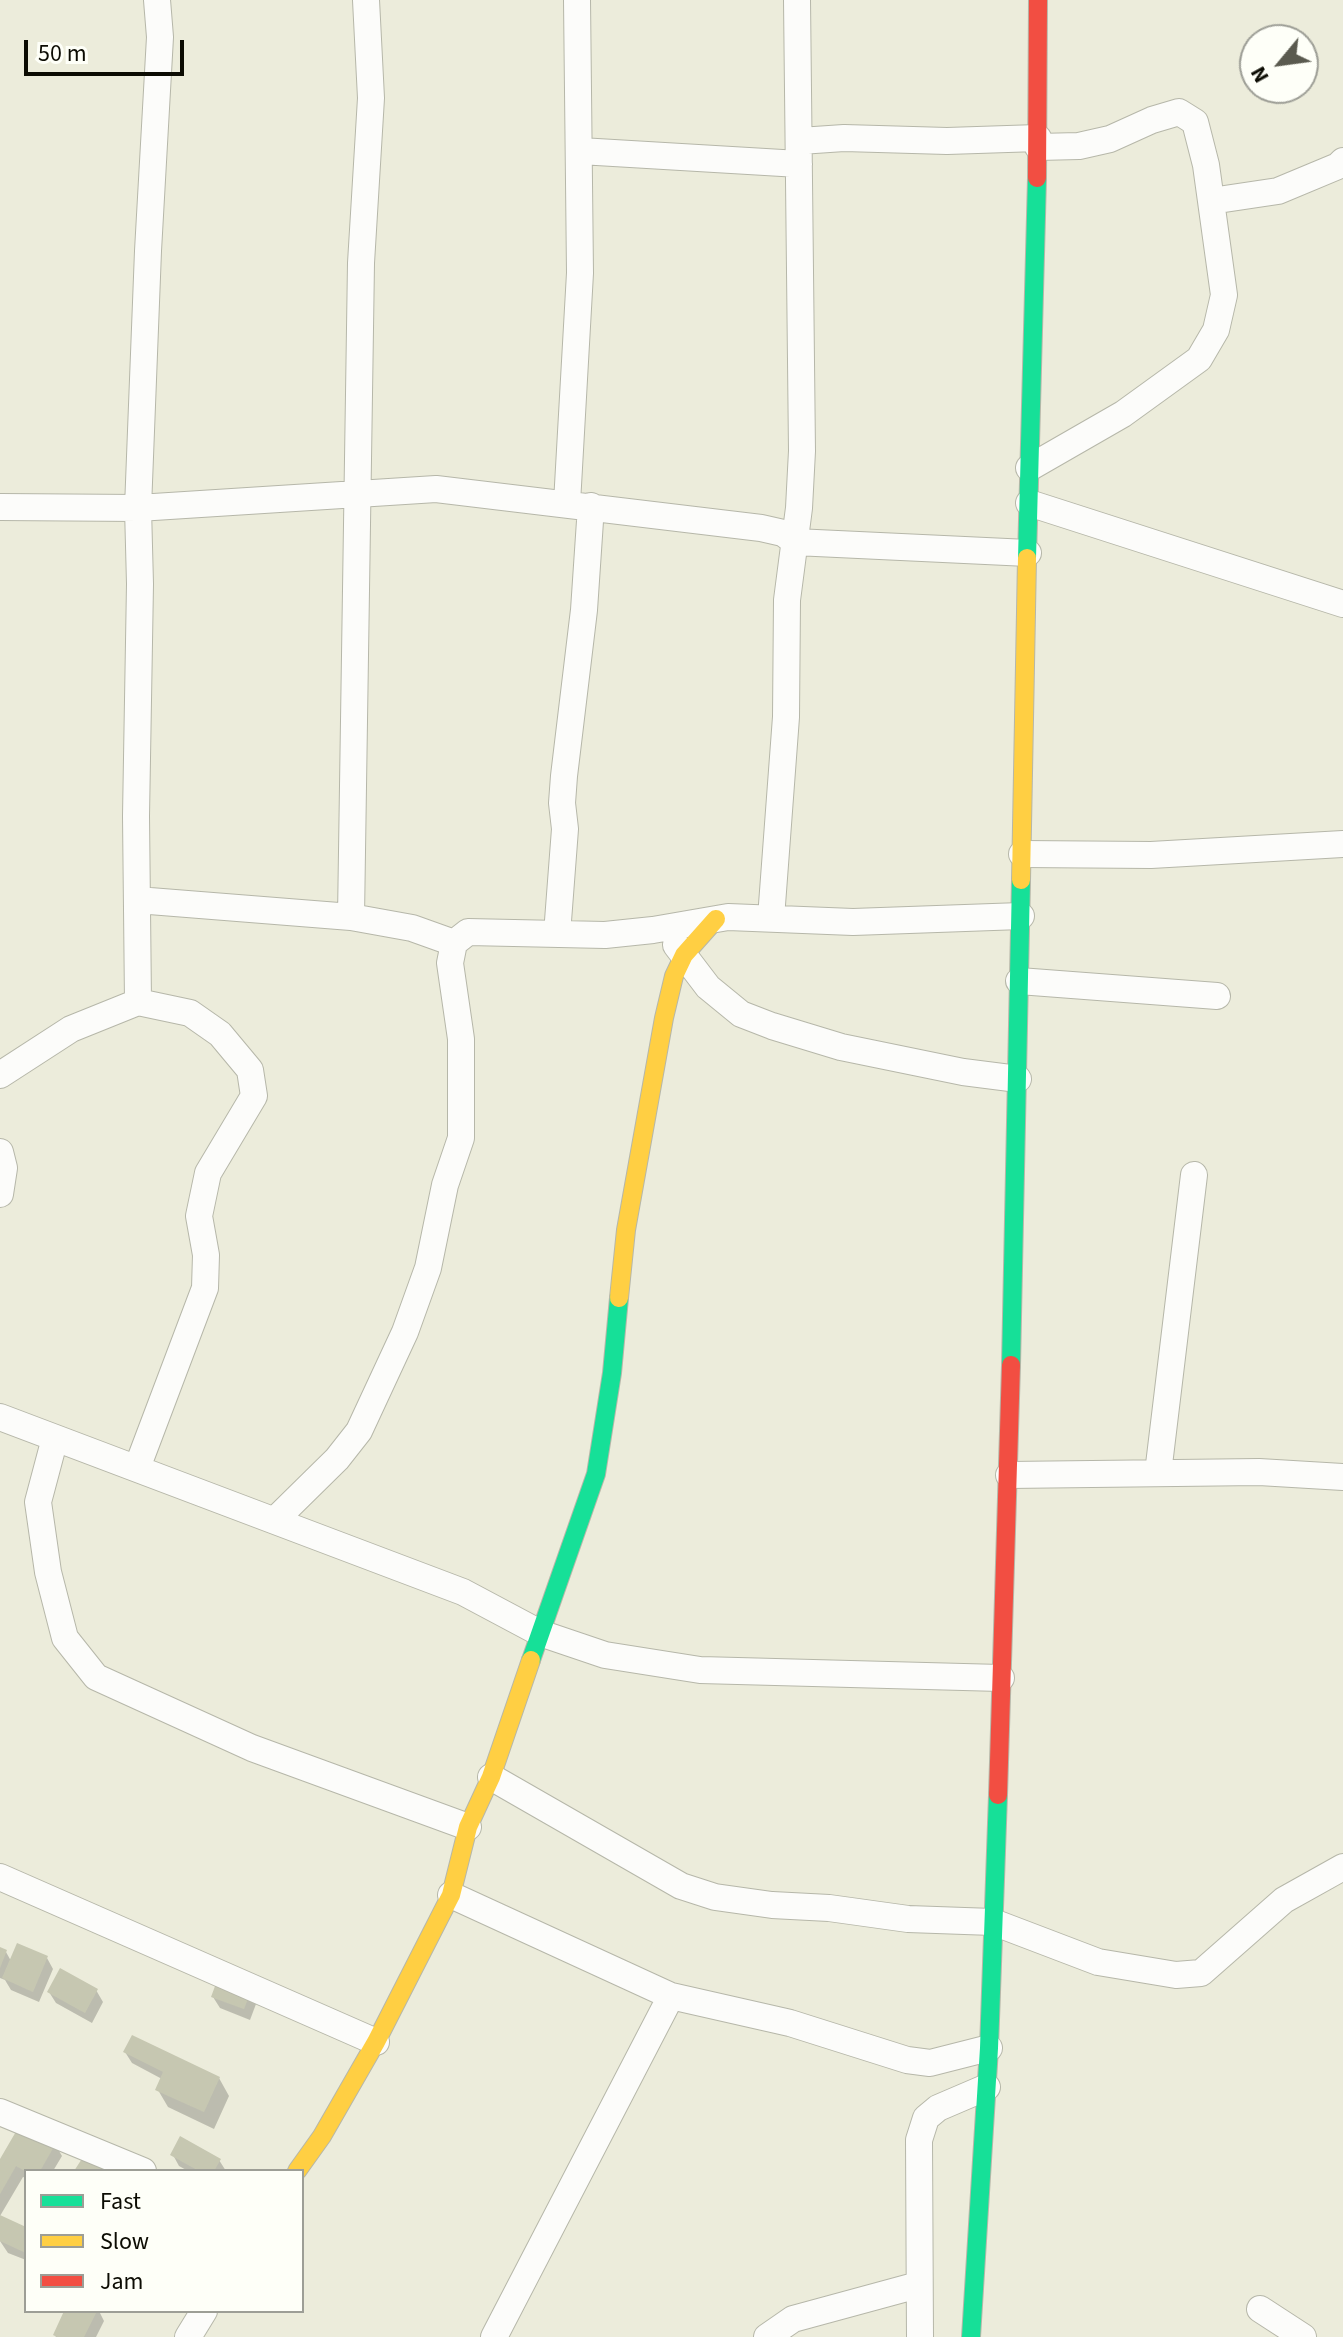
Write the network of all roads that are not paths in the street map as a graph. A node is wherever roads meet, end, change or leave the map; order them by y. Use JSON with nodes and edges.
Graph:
{"nodes":[{"id":1,"x":157,"y":0,"type":"edge"},
{"id":2,"x":366,"y":0,"type":"edge"},
{"id":3,"x":577,"y":0,"type":"edge"},
{"id":4,"x":797,"y":0,"type":"edge"},
{"id":5,"x":1038,"y":0,"type":"edge"},
{"id":6,"x":1038,"y":143,"type":"junction"},
{"id":7,"x":580,"y":151,"type":"junction"},
{"id":8,"x":799,"y":152,"type":"junction"},
{"id":9,"x":1343,"y":161,"type":"edge"},
{"id":10,"x":1211,"y":201,"type":"junction"},
{"id":11,"x":1029,"y":468,"type":"junction"},
{"id":12,"x":355,"y":494,"type":"junction"},
{"id":13,"x":1029,"y":503,"type":"junction"},
{"id":14,"x":579,"y":505,"type":"junction"},
{"id":15,"x":0,"y":507,"type":"edge"},
{"id":16,"x":138,"y":508,"type":"junction"},
{"id":17,"x":795,"y":542,"type":"junction"},
{"id":18,"x":1028,"y":553,"type":"junction"},
{"id":19,"x":1343,"y":604,"type":"edge"},
{"id":20,"x":1343,"y":844,"type":"edge"},
{"id":21,"x":1022,"y":854,"type":"junction"},
{"id":22,"x":137,"y":900,"type":"junction"},
{"id":23,"x":1021,"y":916,"type":"junction"},
{"id":24,"x":351,"y":917,"type":"junction"},
{"id":25,"x":771,"y":918,"type":"junction"},
{"id":26,"x":716,"y":919,"type":"junction"},
{"id":27,"x":663,"y":928,"type":"junction"},
{"id":28,"x":557,"y":934,"type":"junction"},
{"id":29,"x":454,"y":943,"type":"junction"},
{"id":30,"x":684,"y":955,"type":"junction"},
{"id":31,"x":1019,"y":981,"type":"junction"},
{"id":32,"x":1217,"y":996,"type":"dead end"},
{"id":33,"x":138,"y":1002,"type":"junction"},
{"id":34,"x":0,"y":1075,"type":"edge"},
{"id":35,"x":1018,"y":1079,"type":"junction"},
{"id":36,"x":0,"y":1152,"type":"edge"},
{"id":37,"x":1194,"y":1175,"type":"dead end"},
{"id":38,"x":0,"y":1194,"type":"edge"},
{"id":39,"x":0,"y":1417,"type":"edge"},
{"id":40,"x":55,"y":1438,"type":"junction"},
{"id":41,"x":137,"y":1468,"type":"junction"},
{"id":42,"x":1158,"y":1473,"type":"junction"},
{"id":43,"x":1009,"y":1475,"type":"junction"},
{"id":44,"x":1343,"y":1477,"type":"edge"},
{"id":45,"x":275,"y":1520,"type":"junction"},
{"id":46,"x":540,"y":1633,"type":"junction"},
{"id":47,"x":1001,"y":1678,"type":"junction"},
{"id":48,"x":491,"y":1777,"type":"junction"},
{"id":49,"x":468,"y":1827,"type":"junction"},
{"id":50,"x":1343,"y":1867,"type":"edge"},
{"id":51,"x":0,"y":1877,"type":"edge"},
{"id":52,"x":451,"y":1895,"type":"junction"},
{"id":53,"x":993,"y":1922,"type":"junction"},
{"id":54,"x":671,"y":1996,"type":"junction"},
{"id":55,"x":376,"y":2042,"type":"junction"},
{"id":56,"x":989,"y":2048,"type":"junction"},
{"id":57,"x":987,"y":2087,"type":"junction"},
{"id":58,"x":0,"y":2112,"type":"edge"},
{"id":59,"x":138,"y":2169,"type":"edge"},
{"id":60,"x":298,"y":2169,"type":"edge"},
{"id":61,"x":918,"y":2285,"type":"junction"},
{"id":62,"x":1260,"y":2309,"type":"dead end"},
{"id":63,"x":203,"y":2313,"type":"edge"},
{"id":64,"x":188,"y":2337,"type":"edge"},
{"id":65,"x":494,"y":2337,"type":"edge"},
{"id":66,"x":767,"y":2337,"type":"edge"},
{"id":67,"x":920,"y":2337,"type":"edge"},
{"id":68,"x":971,"y":2337,"type":"edge"},
{"id":69,"x":1303,"y":2337,"type":"edge"}],
"edges":[{"from":1,"to":16,"type":"street"},
{"from":2,"to":12,"type":"street"},
{"from":3,"to":7,"type":"street"},
{"from":4,"to":8,"type":"street"},
{"from":5,"to":6,"type":"main road"},
{"from":6,"to":8,"type":"street"},
{"from":6,"to":10,"type":"street"},
{"from":6,"to":11,"type":"main road"},
{"from":7,"to":8,"type":"street"},
{"from":7,"to":14,"type":"street"},
{"from":8,"to":17,"type":"street"},
{"from":9,"to":10,"type":"street"},
{"from":10,"to":11,"type":"street"},
{"from":11,"to":13,"type":"main road"},
{"from":12,"to":14,"type":"street"},
{"from":12,"to":16,"type":"street"},
{"from":12,"to":24,"type":"street"},
{"from":13,"to":18,"type":"main road"},
{"from":13,"to":19,"type":"street"},
{"from":14,"to":17,"type":"street"},
{"from":14,"to":28,"type":"street"},
{"from":15,"to":16,"type":"street"},
{"from":16,"to":22,"type":"street"},
{"from":17,"to":18,"type":"street"},
{"from":17,"to":25,"type":"street"},
{"from":18,"to":21,"type":"main road"},
{"from":20,"to":21,"type":"street"},
{"from":21,"to":23,"type":"main road"},
{"from":22,"to":24,"type":"street"},
{"from":22,"to":33,"type":"street"},
{"from":23,"to":25,"type":"street"},
{"from":23,"to":31,"type":"main road"},
{"from":24,"to":29,"type":"street"},
{"from":25,"to":26,"type":"street"},
{"from":26,"to":27,"type":"street"},
{"from":26,"to":30,"type":"main road"},
{"from":27,"to":28,"type":"street"},
{"from":27,"to":30,"type":"street"},
{"from":28,"to":29,"type":"street"},
{"from":29,"to":45,"type":"street"},
{"from":30,"to":35,"type":"street"},
{"from":30,"to":46,"type":"main road"},
{"from":31,"to":32,"type":"street"},
{"from":31,"to":35,"type":"main road"},
{"from":33,"to":34,"type":"street"},
{"from":33,"to":41,"type":"street"},
{"from":35,"to":43,"type":"main road"},
{"from":36,"to":38,"type":"street"},
{"from":37,"to":42,"type":"street"},
{"from":39,"to":40,"type":"street"},
{"from":40,"to":41,"type":"street"},
{"from":40,"to":49,"type":"street"},
{"from":41,"to":45,"type":"street"},
{"from":42,"to":43,"type":"street"},
{"from":42,"to":44,"type":"street"},
{"from":43,"to":47,"type":"main road"},
{"from":45,"to":46,"type":"street"},
{"from":46,"to":47,"type":"street"},
{"from":46,"to":48,"type":"main road"},
{"from":47,"to":53,"type":"main road"},
{"from":48,"to":49,"type":"main road"},
{"from":48,"to":53,"type":"street"},
{"from":49,"to":52,"type":"main road"},
{"from":50,"to":53,"type":"street"},
{"from":51,"to":55,"type":"street"},
{"from":52,"to":54,"type":"street"},
{"from":52,"to":55,"type":"main road"},
{"from":53,"to":56,"type":"main road"},
{"from":54,"to":56,"type":"street"},
{"from":54,"to":65,"type":"street"},
{"from":55,"to":60,"type":"main road"},
{"from":56,"to":57,"type":"main road"},
{"from":57,"to":61,"type":"street"},
{"from":57,"to":68,"type":"main road"},
{"from":58,"to":59,"type":"street"},
{"from":61,"to":66,"type":"street"},
{"from":61,"to":67,"type":"street"},
{"from":62,"to":69,"type":"street"},
{"from":63,"to":64,"type":"street"}]}
